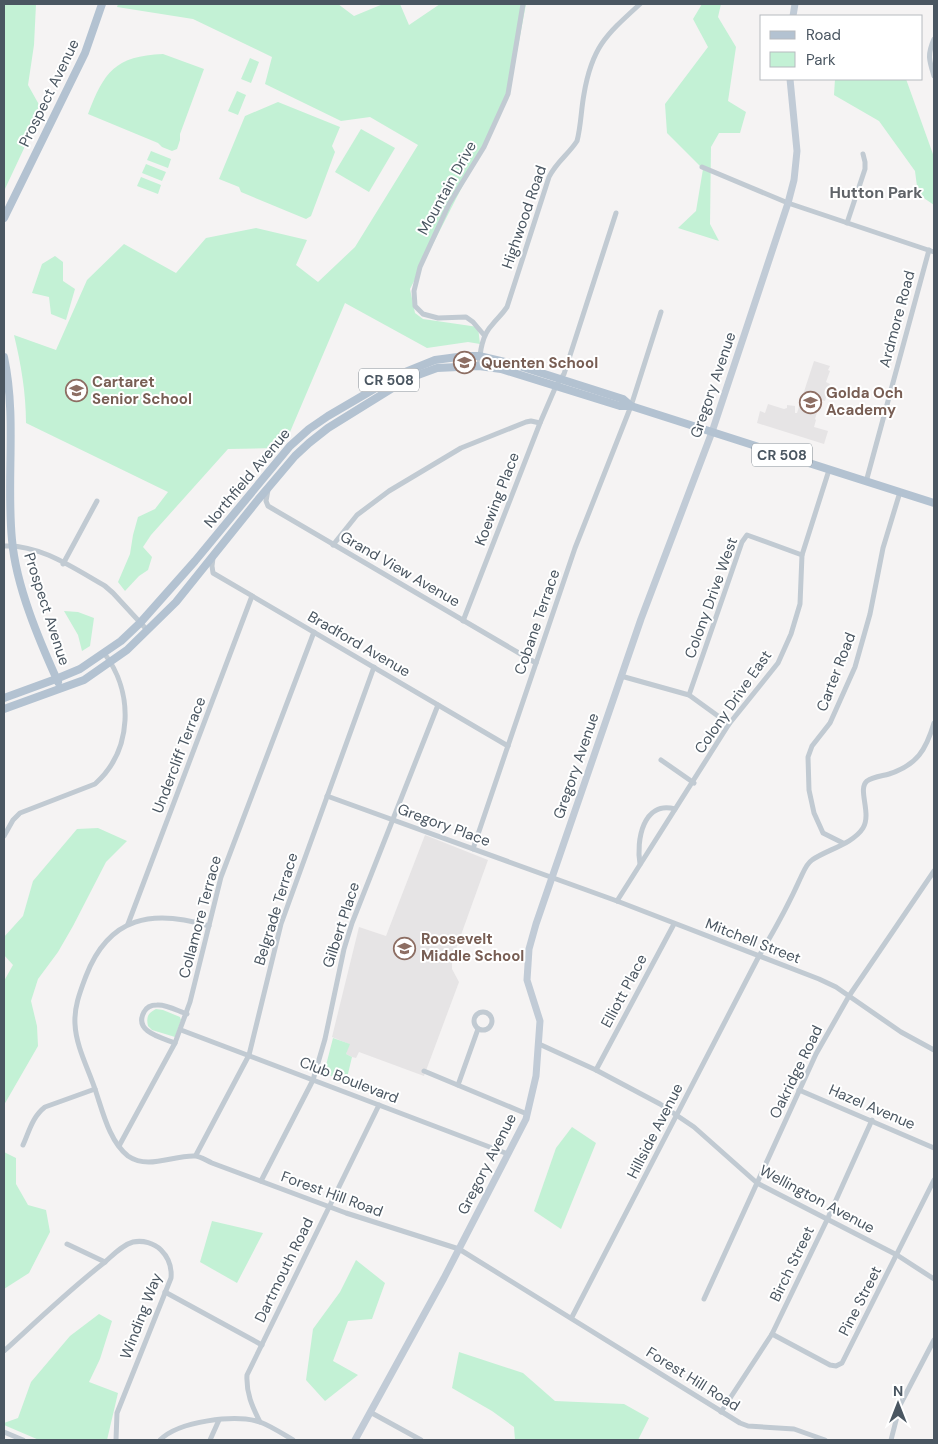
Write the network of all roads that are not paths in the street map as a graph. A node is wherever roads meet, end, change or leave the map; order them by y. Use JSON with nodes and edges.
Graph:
{"nodes":[{"id":1,"x":102,"y":4,"type":"edge"},
{"id":2,"x":523,"y":4,"type":"edge"},
{"id":3,"x":640,"y":4,"type":"edge"},
{"id":4,"x":934,"y":39,"type":"edge"},
{"id":5,"x":934,"y":76,"type":"edge"},
{"id":6,"x":790,"y":80,"type":"edge"},
{"id":7,"x":863,"y":154,"type":"dead end"},
{"id":8,"x":702,"y":167,"type":"dead end"},
{"id":9,"x":788,"y":203,"type":"junction"},
{"id":10,"x":616,"y":213,"type":"dead end"},
{"id":11,"x":4,"y":218,"type":"edge"},
{"id":12,"x":847,"y":223,"type":"junction"},
{"id":13,"x":932,"y":251,"type":"edge"},
{"id":14,"x":661,"y":312,"type":"dead end"},
{"id":15,"x":484,"y":335,"type":"junction"},
{"id":16,"x":479,"y":356,"type":"junction"},
{"id":17,"x":4,"y":357,"type":"edge"},
{"id":18,"x":479,"y":366,"type":"junction"},
{"id":19,"x":560,"y":379,"type":"junction"},
{"id":20,"x":6,"y":382,"type":"edge"},
{"id":21,"x":556,"y":386,"type":"junction"},
{"id":22,"x":630,"y":406,"type":"junction"},
{"id":23,"x":540,"y":423,"type":"junction"},
{"id":24,"x":712,"y":432,"type":"junction"},
{"id":25,"x":829,"y":470,"type":"junction"},
{"id":26,"x":866,"y":482,"type":"junction"},
{"id":27,"x":268,"y":488,"type":"junction"},
{"id":28,"x":900,"y":492,"type":"junction"},
{"id":29,"x":250,"y":495,"type":"junction"},
{"id":30,"x":97,"y":501,"type":"dead end"},
{"id":31,"x":257,"y":501,"type":"junction"},
{"id":32,"x":934,"y":503,"type":"edge"},
{"id":33,"x":333,"y":545,"type":"junction"},
{"id":34,"x":4,"y":546,"type":"edge"},
{"id":35,"x":13,"y":546,"type":"junction"},
{"id":36,"x":214,"y":554,"type":"junction"},
{"id":37,"x":802,"y":555,"type":"junction"},
{"id":38,"x":195,"y":561,"type":"junction"},
{"id":39,"x":63,"y":564,"type":"junction"},
{"id":40,"x":203,"y":567,"type":"junction"},
{"id":41,"x":252,"y":596,"type":"junction"},
{"id":42,"x":463,"y":621,"type":"junction"},
{"id":43,"x":140,"y":623,"type":"junction"},
{"id":44,"x":148,"y":631,"type":"junction"},
{"id":45,"x":314,"y":632,"type":"junction"},
{"id":46,"x":104,"y":653,"type":"junction"},
{"id":47,"x":111,"y":662,"type":"junction"},
{"id":48,"x":536,"y":663,"type":"junction"},
{"id":49,"x":374,"y":667,"type":"junction"},
{"id":50,"x":621,"y":676,"type":"junction"},
{"id":51,"x":56,"y":679,"type":"junction"},
{"id":52,"x":61,"y":689,"type":"junction"},
{"id":53,"x":689,"y":695,"type":"junction"},
{"id":54,"x":4,"y":698,"type":"edge"},
{"id":55,"x":438,"y":705,"type":"junction"},
{"id":56,"x":4,"y":709,"type":"edge"},
{"id":57,"x":934,"y":723,"type":"edge"},
{"id":58,"x":729,"y":724,"type":"junction"},
{"id":59,"x":508,"y":746,"type":"junction"},
{"id":60,"x":661,"y":760,"type":"dead end"},
{"id":61,"x":694,"y":783,"type":"junction"},
{"id":62,"x":327,"y":796,"type":"junction"},
{"id":63,"x":675,"y":809,"type":"junction"},
{"id":64,"x":393,"y":820,"type":"junction"},
{"id":65,"x":4,"y":836,"type":"edge"},
{"id":66,"x":843,"y":843,"type":"junction"},
{"id":67,"x":473,"y":849,"type":"junction"},
{"id":68,"x":640,"y":864,"type":"junction"},
{"id":69,"x":934,"y":871,"type":"edge"},
{"id":70,"x":552,"y":878,"type":"junction"},
{"id":71,"x":617,"y":901,"type":"junction"},
{"id":72,"x":128,"y":924,"type":"junction"},
{"id":73,"x":674,"y":924,"type":"junction"},
{"id":74,"x":209,"y":926,"type":"junction"},
{"id":75,"x":759,"y":956,"type":"junction"},
{"id":76,"x":849,"y":996,"type":"junction"},
{"id":77,"x":187,"y":1014,"type":"junction"},
{"id":78,"x":478,"y":1029,"type":"dead end"},
{"id":79,"x":181,"y":1030,"type":"junction"},
{"id":80,"x":175,"y":1043,"type":"junction"},
{"id":81,"x":538,"y":1044,"type":"junction"},
{"id":82,"x":934,"y":1050,"type":"edge"},
{"id":83,"x":249,"y":1055,"type":"junction"},
{"id":84,"x":596,"y":1070,"type":"junction"},
{"id":85,"x":424,"y":1071,"type":"dead end"},
{"id":86,"x":313,"y":1080,"type":"junction"},
{"id":87,"x":458,"y":1085,"type":"junction"},
{"id":88,"x":95,"y":1090,"type":"junction"},
{"id":89,"x":799,"y":1090,"type":"junction"},
{"id":90,"x":380,"y":1105,"type":"junction"},
{"id":91,"x":527,"y":1114,"type":"junction"},
{"id":92,"x":677,"y":1115,"type":"junction"},
{"id":93,"x":872,"y":1120,"type":"junction"},
{"id":94,"x":23,"y":1146,"type":"dead end"},
{"id":95,"x":119,"y":1146,"type":"junction"},
{"id":96,"x":934,"y":1148,"type":"edge"},
{"id":97,"x":508,"y":1154,"type":"junction"},
{"id":98,"x":196,"y":1155,"type":"junction"},
{"id":99,"x":934,"y":1180,"type":"edge"},
{"id":100,"x":261,"y":1181,"type":"junction"},
{"id":101,"x":757,"y":1183,"type":"junction"},
{"id":102,"x":329,"y":1207,"type":"junction"},
{"id":103,"x":828,"y":1220,"type":"junction"},
{"id":104,"x":67,"y":1244,"type":"dead end"},
{"id":105,"x":459,"y":1249,"type":"junction"},
{"id":106,"x":897,"y":1255,"type":"junction"},
{"id":107,"x":105,"y":1262,"type":"junction"},
{"id":108,"x":934,"y":1279,"type":"edge"},
{"id":109,"x":165,"y":1292,"type":"junction"},
{"id":110,"x":704,"y":1299,"type":"dead end"},
{"id":111,"x":572,"y":1317,"type":"junction"},
{"id":112,"x":772,"y":1334,"type":"junction"},
{"id":113,"x":934,"y":1340,"type":"edge"},
{"id":114,"x":262,"y":1345,"type":"junction"},
{"id":115,"x":4,"y":1351,"type":"edge"},
{"id":116,"x":370,"y":1412,"type":"junction"},
{"id":117,"x":721,"y":1412,"type":"junction"},
{"id":118,"x":219,"y":1420,"type":"junction"},
{"id":119,"x":260,"y":1422,"type":"junction"},
{"id":120,"x":4,"y":1432,"type":"edge"},
{"id":121,"x":23,"y":1440,"type":"edge"},
{"id":122,"x":116,"y":1440,"type":"edge"},
{"id":123,"x":160,"y":1440,"type":"edge"},
{"id":124,"x":210,"y":1440,"type":"edge"},
{"id":125,"x":294,"y":1440,"type":"edge"},
{"id":126,"x":355,"y":1440,"type":"edge"},
{"id":127,"x":421,"y":1440,"type":"edge"},
{"id":128,"x":825,"y":1440,"type":"edge"},
{"id":129,"x":891,"y":1440,"type":"edge"}],
"edges":[{"from":1,"to":11,"type":"main road","name":"Prospect Avenue"},
{"from":2,"to":15,"type":"street","name":"Mountain Drive"},
{"from":3,"to":15,"type":"street","name":"Highwood Road"},
{"from":4,"to":5,"type":"street"},
{"from":6,"to":9,"type":"main road","name":"Gregory Avenue"},
{"from":7,"to":12,"type":"street"},
{"from":8,"to":9,"type":"street"},
{"from":9,"to":12,"type":"street"},
{"from":9,"to":24,"type":"main road","name":"Gregory Avenue"},
{"from":10,"to":19,"type":"street","name":"Koewing Place"},
{"from":12,"to":13,"type":"street"},
{"from":13,"to":26,"type":"street","name":"Ardmore Road"},
{"from":14,"to":22,"type":"street","name":"Cobane Terrace"},
{"from":15,"to":16,"type":"street","name":"Highwood Road"},
{"from":16,"to":18,"type":"street","name":"Highwood Road"},
{"from":16,"to":19,"type":"main road","name":"Northfield Avenue","number":"CR 508"},
{"from":16,"to":29,"type":"main road","name":"Northfield Avenue","number":"CR 508"},
{"from":17,"to":20,"type":"main road","name":"Prospect Avenue"},
{"from":18,"to":21,"type":"main road","name":"Northfield Avenue","number":"CR 508"},
{"from":18,"to":27,"type":"main road","name":"Northfield Avenue","number":"CR 508"},
{"from":19,"to":21,"type":"street","name":"Koewing Place"},
{"from":19,"to":22,"type":"main road","name":"Northfield Avenue","number":"CR 508"},
{"from":20,"to":35,"type":"main road","name":"Prospect Avenue"},
{"from":21,"to":22,"type":"main road","name":"Northfield Avenue","number":"CR 508"},
{"from":21,"to":23,"type":"street","name":"Koewing Place"},
{"from":22,"to":24,"type":"main road","name":"Northfield Avenue","number":"CR 508"},
{"from":22,"to":48,"type":"street","name":"Cobane Terrace"},
{"from":23,"to":33,"type":"street"},
{"from":23,"to":42,"type":"street","name":"Koewing Place"},
{"from":24,"to":25,"type":"main road","name":"Northfield Avenue","number":"CR 508"},
{"from":24,"to":50,"type":"main road","name":"Gregory Avenue"},
{"from":25,"to":26,"type":"main road","name":"Northfield Avenue","number":"CR 508"},
{"from":25,"to":37,"type":"street","name":"Colony Drive East"},
{"from":26,"to":28,"type":"main road","name":"Northfield Avenue","number":"CR 508"},
{"from":27,"to":31,"type":"main road","name":"Northfield Avenue","number":"CR 508"},
{"from":27,"to":33,"type":"street","name":"Grand View Avenue"},
{"from":28,"to":32,"type":"main road","name":"Northfield Avenue","number":"CR 508"},
{"from":28,"to":66,"type":"street","name":"Carter Road"},
{"from":29,"to":31,"type":"main road"},
{"from":29,"to":38,"type":"main road","name":"Northfield Avenue","number":"CR 508"},
{"from":30,"to":39,"type":"street"},
{"from":31,"to":36,"type":"main road","name":"Northfield Avenue","number":"CR 508"},
{"from":33,"to":42,"type":"street","name":"Grand View Avenue"},
{"from":34,"to":35,"type":"street"},
{"from":35,"to":39,"type":"street"},
{"from":35,"to":51,"type":"main road","name":"Prospect Avenue"},
{"from":36,"to":40,"type":"main road","name":"Northfield Avenue","number":"CR 508"},
{"from":36,"to":41,"type":"street","name":"Bradford Avenue"},
{"from":37,"to":53,"type":"street","name":"Colony Drive West"},
{"from":37,"to":58,"type":"street","name":"Colony Drive East"},
{"from":38,"to":40,"type":"main road"},
{"from":38,"to":43,"type":"main road","name":"Northfield Avenue","number":"CR 508"},
{"from":39,"to":43,"type":"street"},
{"from":40,"to":44,"type":"main road","name":"Northfield Avenue","number":"CR 508"},
{"from":41,"to":45,"type":"street","name":"Bradford Avenue"},
{"from":41,"to":72,"type":"street","name":"Undercliff Terrace"},
{"from":42,"to":48,"type":"street","name":"Grand View Avenue"},
{"from":43,"to":44,"type":"street"},
{"from":43,"to":46,"type":"main road","name":"Northfield Avenue","number":"CR 508"},
{"from":44,"to":47,"type":"main road","name":"Northfield Avenue","number":"CR 508"},
{"from":45,"to":49,"type":"street","name":"Bradford Avenue"},
{"from":45,"to":74,"type":"street","name":"Collamore Terrace"},
{"from":46,"to":47,"type":"street"},
{"from":46,"to":51,"type":"main road","name":"Northfield Avenue","number":"CR 508"},
{"from":47,"to":52,"type":"main road","name":"Northfield Avenue","number":"CR 508"},
{"from":47,"to":65,"type":"street"},
{"from":48,"to":59,"type":"street","name":"Cobane Terrace"},
{"from":49,"to":55,"type":"street","name":"Bradford Avenue"},
{"from":49,"to":62,"type":"street","name":"Belgrade Terrace"},
{"from":50,"to":53,"type":"street"},
{"from":50,"to":70,"type":"main road","name":"Gregory Avenue"},
{"from":51,"to":52,"type":"main road","name":"Prospect Avenue"},
{"from":51,"to":54,"type":"main road","name":"Northfield Avenue","number":"CR 508"},
{"from":52,"to":56,"type":"main road","name":"Northfield Avenue","number":"CR 508"},
{"from":53,"to":58,"type":"street"},
{"from":55,"to":59,"type":"street","name":"Bradford Avenue"},
{"from":55,"to":64,"type":"street","name":"Gilbert Place"},
{"from":57,"to":66,"type":"street","name":"Hillside Avenue"},
{"from":58,"to":61,"type":"street","name":"Colony Drive East"},
{"from":59,"to":67,"type":"street","name":"Cobane Terrace"},
{"from":60,"to":61,"type":"street"},
{"from":61,"to":63,"type":"street","name":"Colony Drive East"},
{"from":62,"to":64,"type":"street","name":"Gregory Place"},
{"from":62,"to":83,"type":"street","name":"Belgrade Terrace"},
{"from":63,"to":68,"type":"street","name":"Colony Drive East"},
{"from":63,"to":68,"type":"street"},
{"from":64,"to":67,"type":"street","name":"Gregory Place"},
{"from":64,"to":86,"type":"street","name":"Gilbert Place"},
{"from":66,"to":75,"type":"street","name":"Hillside Avenue"},
{"from":67,"to":70,"type":"street","name":"Gregory Place"},
{"from":68,"to":71,"type":"street","name":"Colony Drive East"},
{"from":69,"to":76,"type":"street","name":"Oakridge Road"},
{"from":70,"to":71,"type":"street","name":"Mitchell Street"},
{"from":70,"to":81,"type":"main road","name":"Gregory Avenue"},
{"from":71,"to":73,"type":"street","name":"Mitchell Street"},
{"from":72,"to":74,"type":"street"},
{"from":72,"to":88,"type":"street"},
{"from":73,"to":75,"type":"street","name":"Mitchell Street"},
{"from":73,"to":84,"type":"street","name":"Elliott Place"},
{"from":74,"to":77,"type":"street","name":"Collamore Terrace"},
{"from":75,"to":76,"type":"street","name":"Mitchell Street"},
{"from":75,"to":92,"type":"street","name":"Hillside Avenue"},
{"from":76,"to":82,"type":"street","name":"Mitchell Street"},
{"from":76,"to":89,"type":"street","name":"Oakridge Road"},
{"from":77,"to":79,"type":"street","name":"Collamore Terrace"},
{"from":77,"to":80,"type":"street"},
{"from":78,"to":87,"type":"street"},
{"from":79,"to":80,"type":"street","name":"Collamore Terrace"},
{"from":79,"to":83,"type":"street","name":"Club Boulevard"},
{"from":80,"to":95,"type":"street","name":"Collamore Terrace"},
{"from":81,"to":84,"type":"street","name":"Wellington Avenue"},
{"from":81,"to":91,"type":"main road","name":"Gregory Avenue"},
{"from":83,"to":86,"type":"street","name":"Club Boulevard"},
{"from":83,"to":98,"type":"street","name":"Belgrade Terrace"},
{"from":84,"to":92,"type":"street","name":"Wellington Avenue"},
{"from":85,"to":87,"type":"street"},
{"from":86,"to":90,"type":"street","name":"Club Boulevard"},
{"from":86,"to":100,"type":"street","name":"Gilbert Place"},
{"from":87,"to":91,"type":"street"},
{"from":88,"to":94,"type":"street"},
{"from":88,"to":95,"type":"street"},
{"from":89,"to":93,"type":"street","name":"Hazel Avenue"},
{"from":89,"to":101,"type":"street","name":"Oakridge Road"},
{"from":90,"to":97,"type":"street","name":"Club Boulevard"},
{"from":90,"to":102,"type":"street","name":"Dartmouth Road"},
{"from":91,"to":97,"type":"main road","name":"Gregory Avenue"},
{"from":92,"to":101,"type":"street","name":"Wellington Avenue"},
{"from":92,"to":111,"type":"street","name":"Hillside Avenue"},
{"from":93,"to":96,"type":"street","name":"Hazel Avenue"},
{"from":93,"to":103,"type":"street","name":"Birch Street"},
{"from":95,"to":98,"type":"street"},
{"from":97,"to":105,"type":"main road","name":"Gregory Avenue"},
{"from":98,"to":100,"type":"street","name":"Forest Hill Road"},
{"from":99,"to":106,"type":"street","name":"Pine Street"},
{"from":100,"to":102,"type":"street","name":"Forest Hill Road"},
{"from":101,"to":103,"type":"street","name":"Wellington Avenue"},
{"from":101,"to":110,"type":"street","name":"Oakridge Road"},
{"from":102,"to":105,"type":"street","name":"Forest Hill Road"},
{"from":102,"to":114,"type":"street","name":"Dartmouth Road"},
{"from":103,"to":106,"type":"street","name":"Wellington Avenue"},
{"from":103,"to":112,"type":"street","name":"Birch Street"},
{"from":104,"to":107,"type":"street"},
{"from":105,"to":111,"type":"street","name":"Forest Hill Road"},
{"from":105,"to":116,"type":"main road","name":"Gregory Avenue"},
{"from":106,"to":108,"type":"street","name":"Wellington Avenue"},
{"from":106,"to":112,"type":"street","name":"Pine Street"},
{"from":107,"to":109,"type":"street","name":"Winding Way"},
{"from":107,"to":115,"type":"street","name":"Winding Way"},
{"from":109,"to":114,"type":"street"},
{"from":109,"to":122,"type":"street","name":"Winding Way"},
{"from":111,"to":117,"type":"street","name":"Forest Hill Road"},
{"from":112,"to":117,"type":"street","name":"Birch Street"},
{"from":113,"to":129,"type":"street"},
{"from":114,"to":119,"type":"street","name":"Dartmouth Road"},
{"from":116,"to":126,"type":"main road","name":"Gregory Avenue"},
{"from":116,"to":127,"type":"street"},
{"from":117,"to":128,"type":"street","name":"Forest Hill Road"},
{"from":118,"to":119,"type":"street"},
{"from":118,"to":123,"type":"street"},
{"from":118,"to":124,"type":"street"},
{"from":119,"to":125,"type":"street"},
{"from":120,"to":121,"type":"street"}]}
